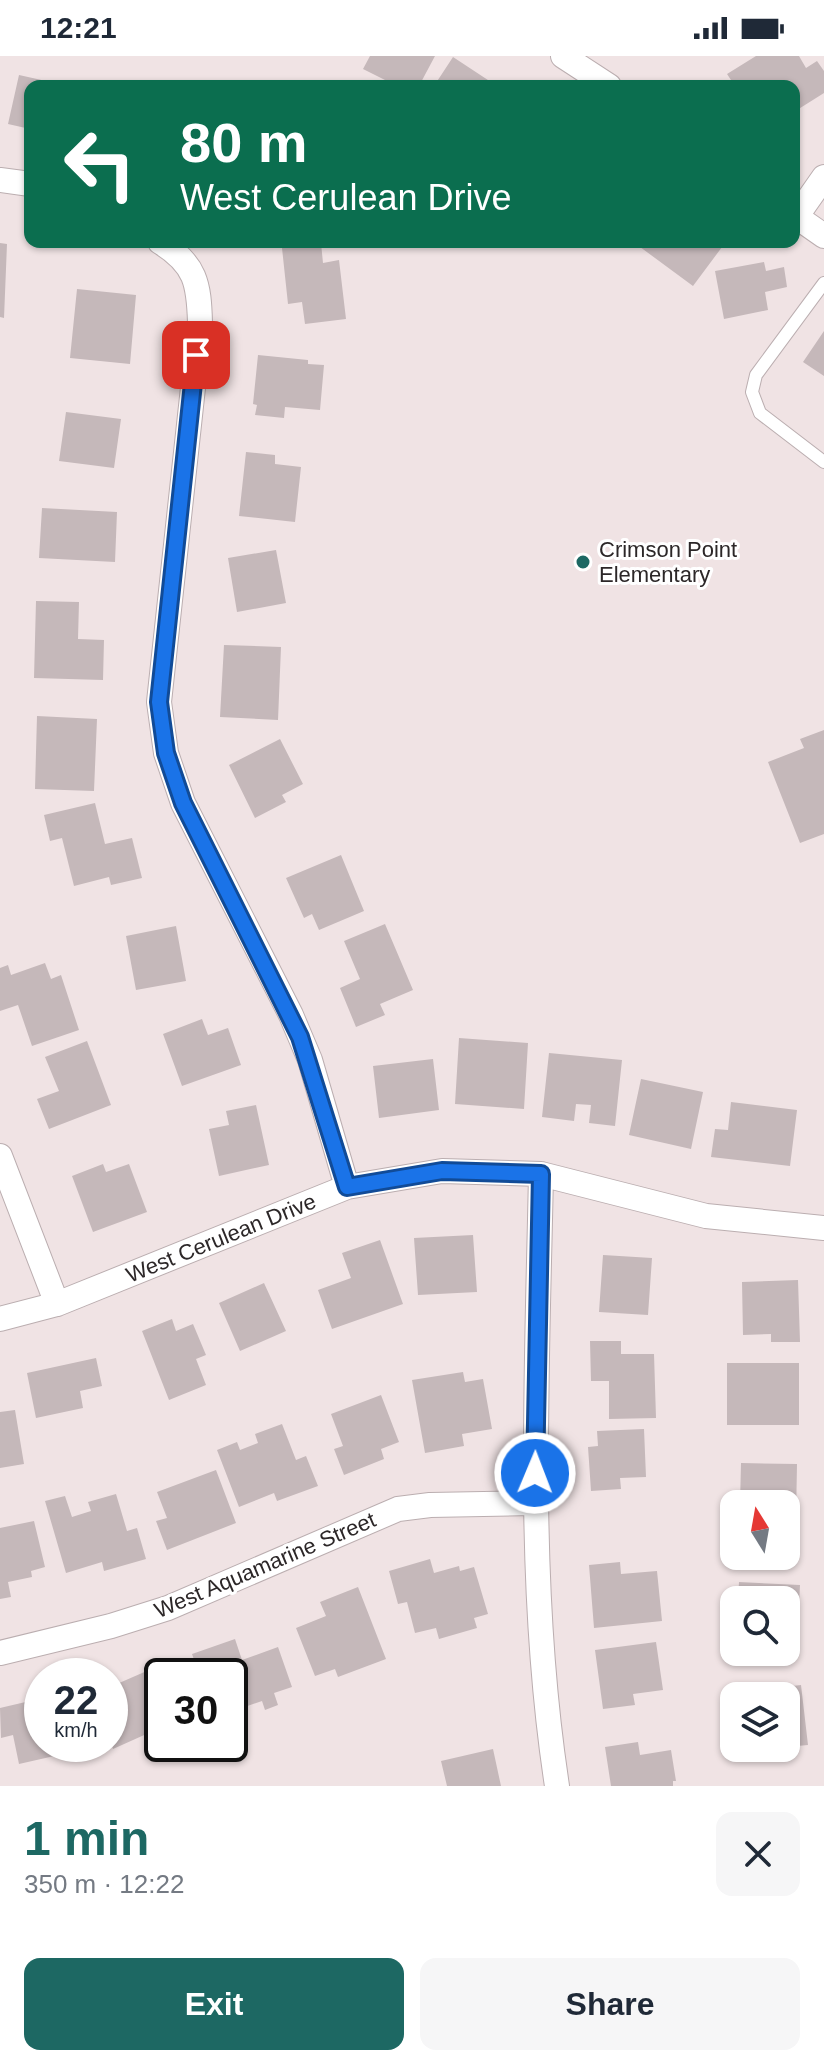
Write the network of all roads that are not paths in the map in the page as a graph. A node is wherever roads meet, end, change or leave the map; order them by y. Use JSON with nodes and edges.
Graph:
{"nodes":[{"id":1,"x":563,"y":56,"type":"edge"},
{"id":2,"x":600,"y":80,"type":"edge"},
{"id":3,"x":824,"y":177,"type":"edge"},
{"id":4,"x":0,"y":180,"type":"edge"},
{"id":5,"x":24,"y":183,"type":"edge"},
{"id":6,"x":800,"y":209,"type":"edge"},
{"id":7,"x":800,"y":219,"type":"edge"},
{"id":8,"x":824,"y":236,"type":"edge"},
{"id":9,"x":170,"y":248,"type":"edge"},
{"id":10,"x":824,"y":283,"type":"edge"},
{"id":11,"x":824,"y":462,"type":"edge"},
{"id":12,"x":0,"y":1156,"type":"edge"},
{"id":13,"x":541,"y":1174,"type":"junction"},
{"id":14,"x":347,"y":1187,"type":"junction"},
{"id":15,"x":824,"y":1228,"type":"edge"},
{"id":16,"x":57,"y":1304,"type":"junction"},
{"id":17,"x":0,"y":1319,"type":"edge"},
{"id":18,"x":534,"y":1503,"type":"junction"},
{"id":19,"x":0,"y":1653,"type":"edge"},
{"id":20,"x":557,"y":1786,"type":"edge"}],
"edges":[{"from":1,"to":2,"type":"street"},
{"from":3,"to":6,"type":"street"},
{"from":4,"to":5,"type":"street"},
{"from":7,"to":8,"type":"street"},
{"from":9,"to":14,"type":"street"},
{"from":10,"to":11,"type":"lane"},
{"from":12,"to":16,"type":"street"},
{"from":13,"to":14,"type":"street","name":"West Cerulean Drive"},
{"from":13,"to":15,"type":"street","name":"West Cerulean Drive"},
{"from":13,"to":18,"type":"street"},
{"from":14,"to":16,"type":"street","name":"West Cerulean Drive"},
{"from":16,"to":17,"type":"street","name":"West Cerulean Drive"},
{"from":18,"to":19,"type":"street","name":"West Aquamarine Street"},
{"from":18,"to":20,"type":"street"}]}
